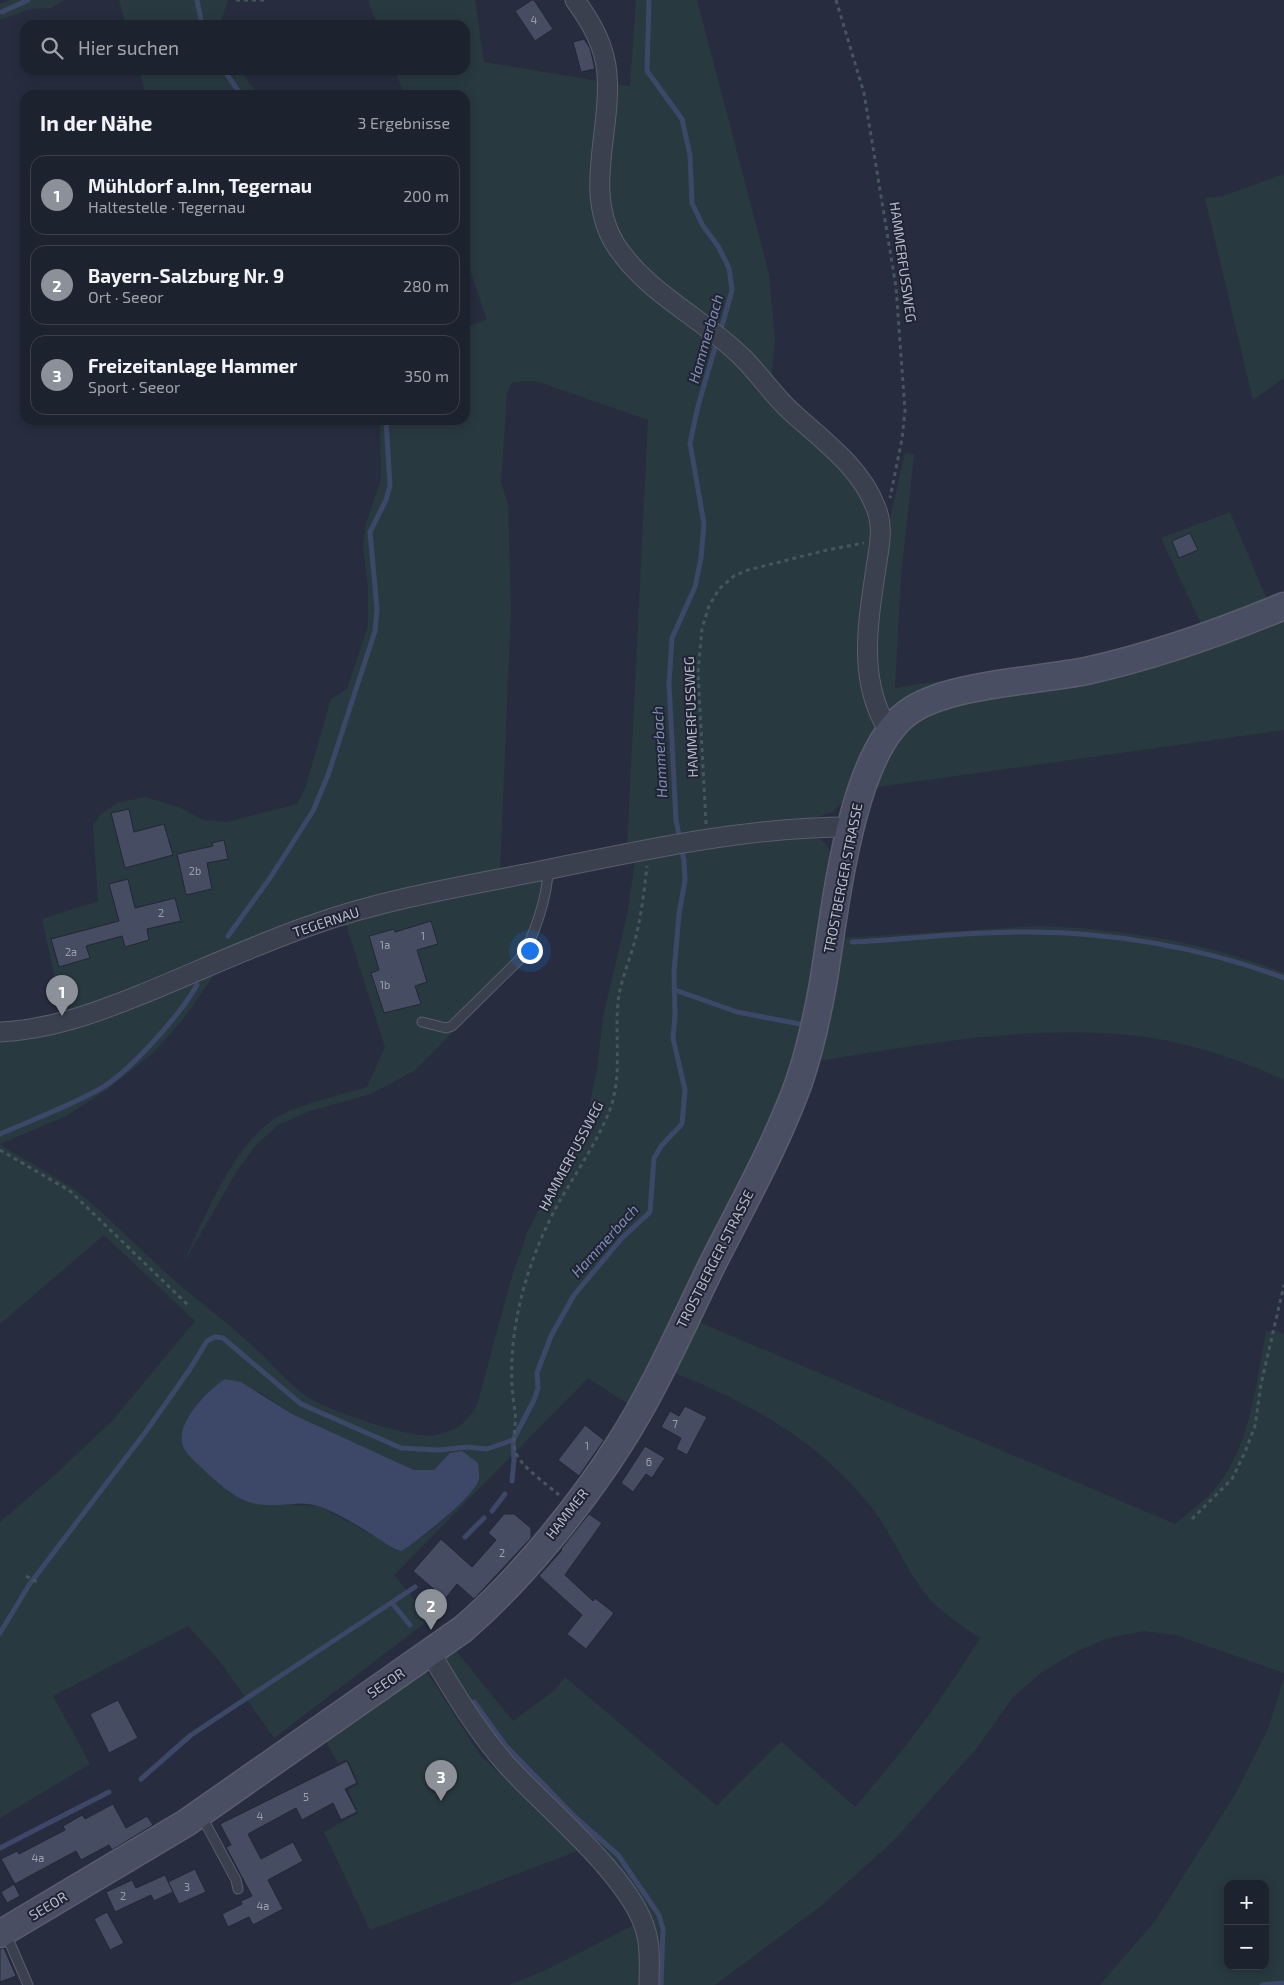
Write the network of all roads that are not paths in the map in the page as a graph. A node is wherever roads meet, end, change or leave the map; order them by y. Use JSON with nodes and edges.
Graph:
{"nodes":[{"id":1,"x":575,"y":0,"type":"edge"},
{"id":2,"x":1284,"y":606,"type":"edge"},
{"id":3,"x":889,"y":731,"type":"junction"},
{"id":4,"x":850,"y":827,"type":"junction"},
{"id":5,"x":548,"y":869,"type":"junction"},
{"id":6,"x":422,"y":1022,"type":"dead end"},
{"id":7,"x":0,"y":1032,"type":"edge"},
{"id":8,"x":652,"y":1385,"type":"joint"},
{"id":9,"x":431,"y":1654,"type":"junction"},
{"id":10,"x":200,"y":1813,"type":"junction"},
{"id":11,"x":238,"y":1889,"type":"dead end"},
{"id":12,"x":2,"y":1933,"type":"edge"},
{"id":13,"x":28,"y":1985,"type":"edge"},
{"id":14,"x":649,"y":1985,"type":"edge"}],
"edges":[{"from":1,"to":3,"type":"street"},
{"from":2,"to":3,"type":"main road","name":"TROSTBERGER STRASSE"},
{"from":3,"to":4,"type":"main road","name":"TROSTBERGER STRASSE"},
{"from":4,"to":5,"type":"street","name":"TEGERNAU"},
{"from":4,"to":8,"type":"main road","name":"TROSTBERGER STRASSE"},
{"from":5,"to":6,"type":"lane"},
{"from":5,"to":7,"type":"street","name":"TEGERNAU"},
{"from":8,"to":9,"type":"main road","name":"HAMMER"},
{"from":9,"to":10,"type":"main road","name":"SEEOR"},
{"from":9,"to":14,"type":"street"},
{"from":10,"to":11,"type":"lane"},
{"from":10,"to":12,"type":"main road","name":"SEEOR"},
{"from":12,"to":13,"type":"lane"}]}
